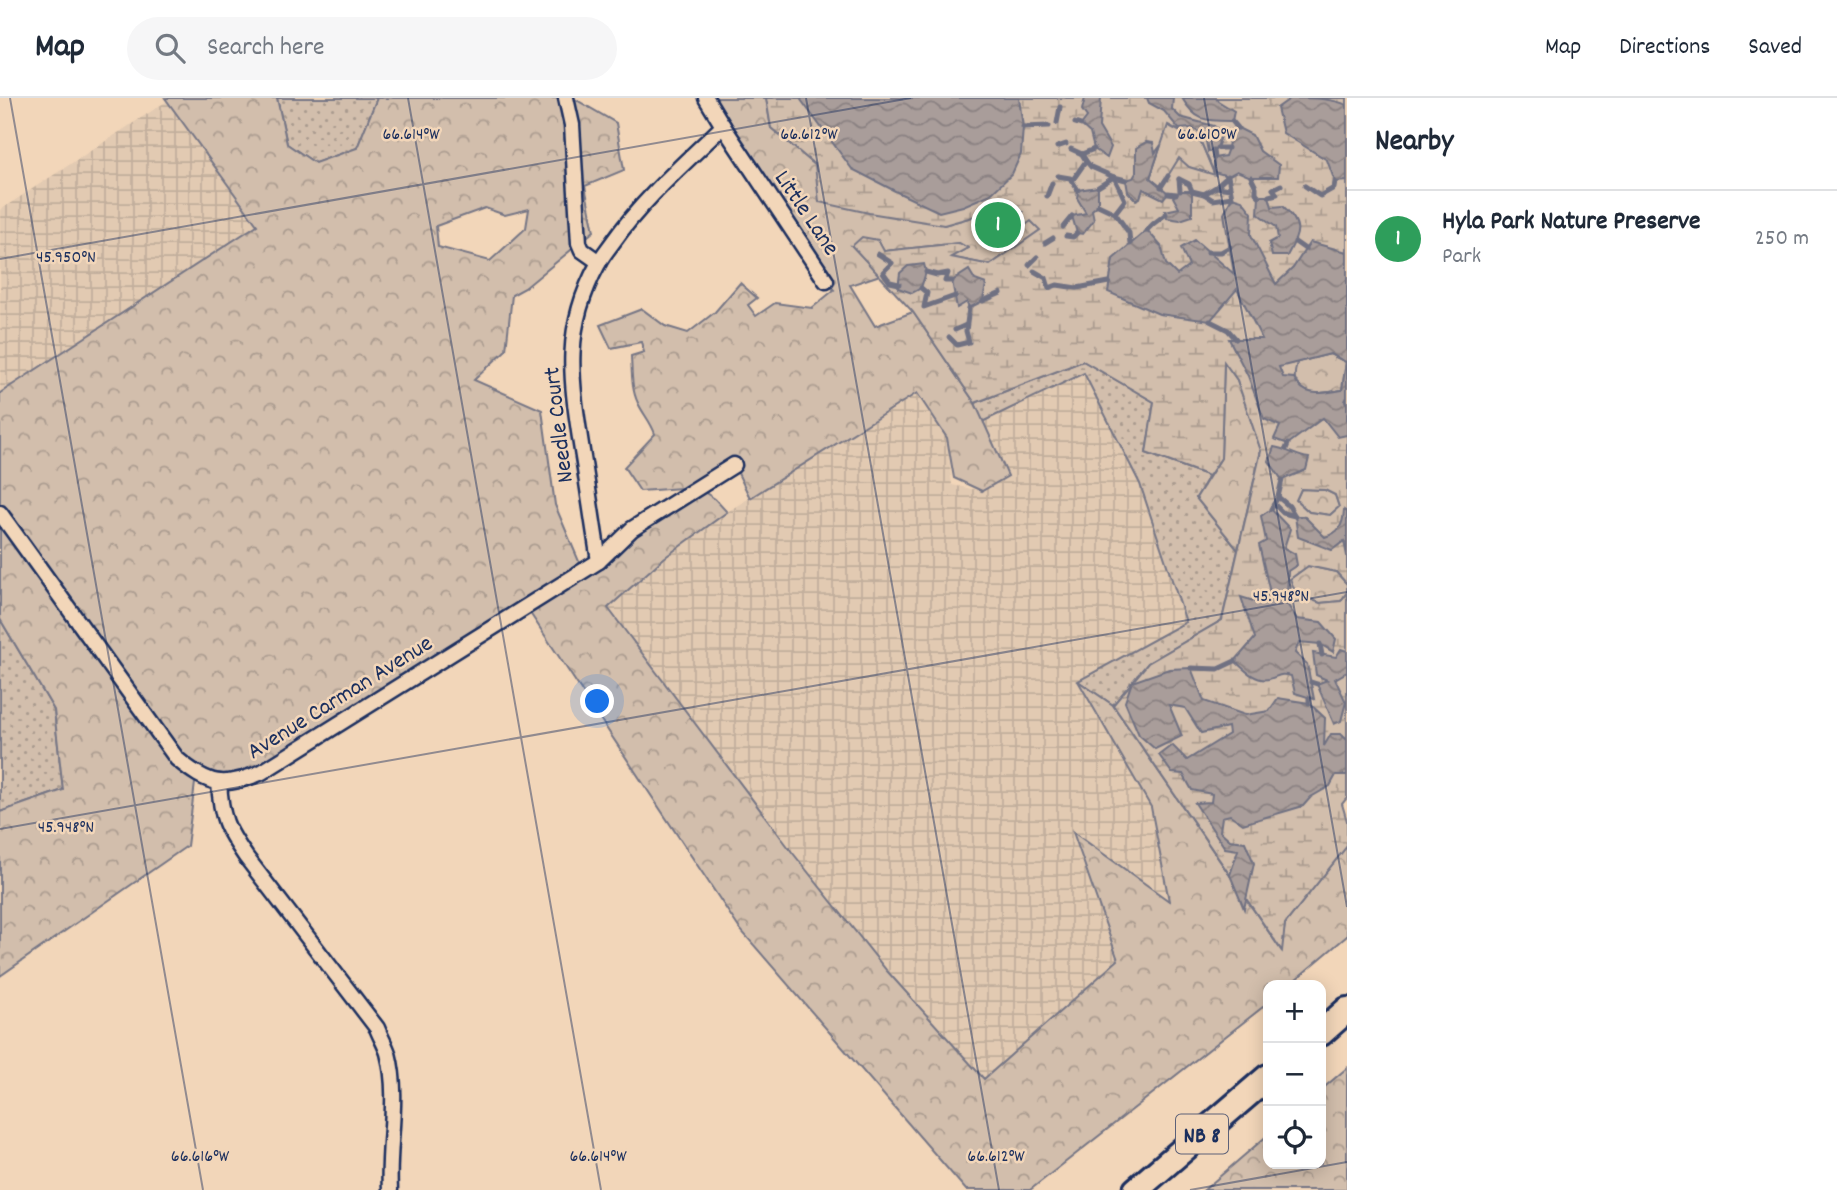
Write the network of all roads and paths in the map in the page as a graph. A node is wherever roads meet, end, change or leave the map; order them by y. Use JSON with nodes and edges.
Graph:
{"nodes":[{"id":1,"x":566,"y":98,"type":"edge"},
{"id":2,"x":706,"y":98,"type":"edge"},
{"id":3,"x":723,"y":126,"type":"junction"},
{"id":4,"x":599,"y":262,"type":"junction"},
{"id":5,"x":826,"y":281,"type":"dead end"},
{"id":6,"x":734,"y":465,"type":"dead end"},
{"id":7,"x":0,"y":513,"type":"edge"},
{"id":8,"x":599,"y":561,"type":"junction"},
{"id":9,"x":219,"y":782,"type":"junction"},
{"id":10,"x":1347,"y":1010,"type":"edge"},
{"id":11,"x":1326,"y":1029,"type":"edge"},
{"id":12,"x":1263,"y":1081,"type":"edge"},
{"id":13,"x":390,"y":1190,"type":"edge"},
{"id":14,"x":1136,"y":1190,"type":"edge"}],
"edges":[{"from":1,"to":4,"type":"street"},
{"from":2,"to":3,"type":"street","name":"Little Lane"},
{"from":3,"to":4,"type":"street","name":"Needle Court"},
{"from":3,"to":5,"type":"street","name":"Little Lane"},
{"from":4,"to":8,"type":"street","name":"Needle Court"},
{"from":6,"to":8,"type":"street","name":"Avenue Carman Avenue"},
{"from":7,"to":9,"type":"street"},
{"from":8,"to":9,"type":"street","name":"Avenue Carman Avenue"},
{"from":9,"to":13,"type":"street"},
{"from":10,"to":11,"type":"highway"},
{"from":12,"to":14,"type":"highway","number":"NB 8"}]}
